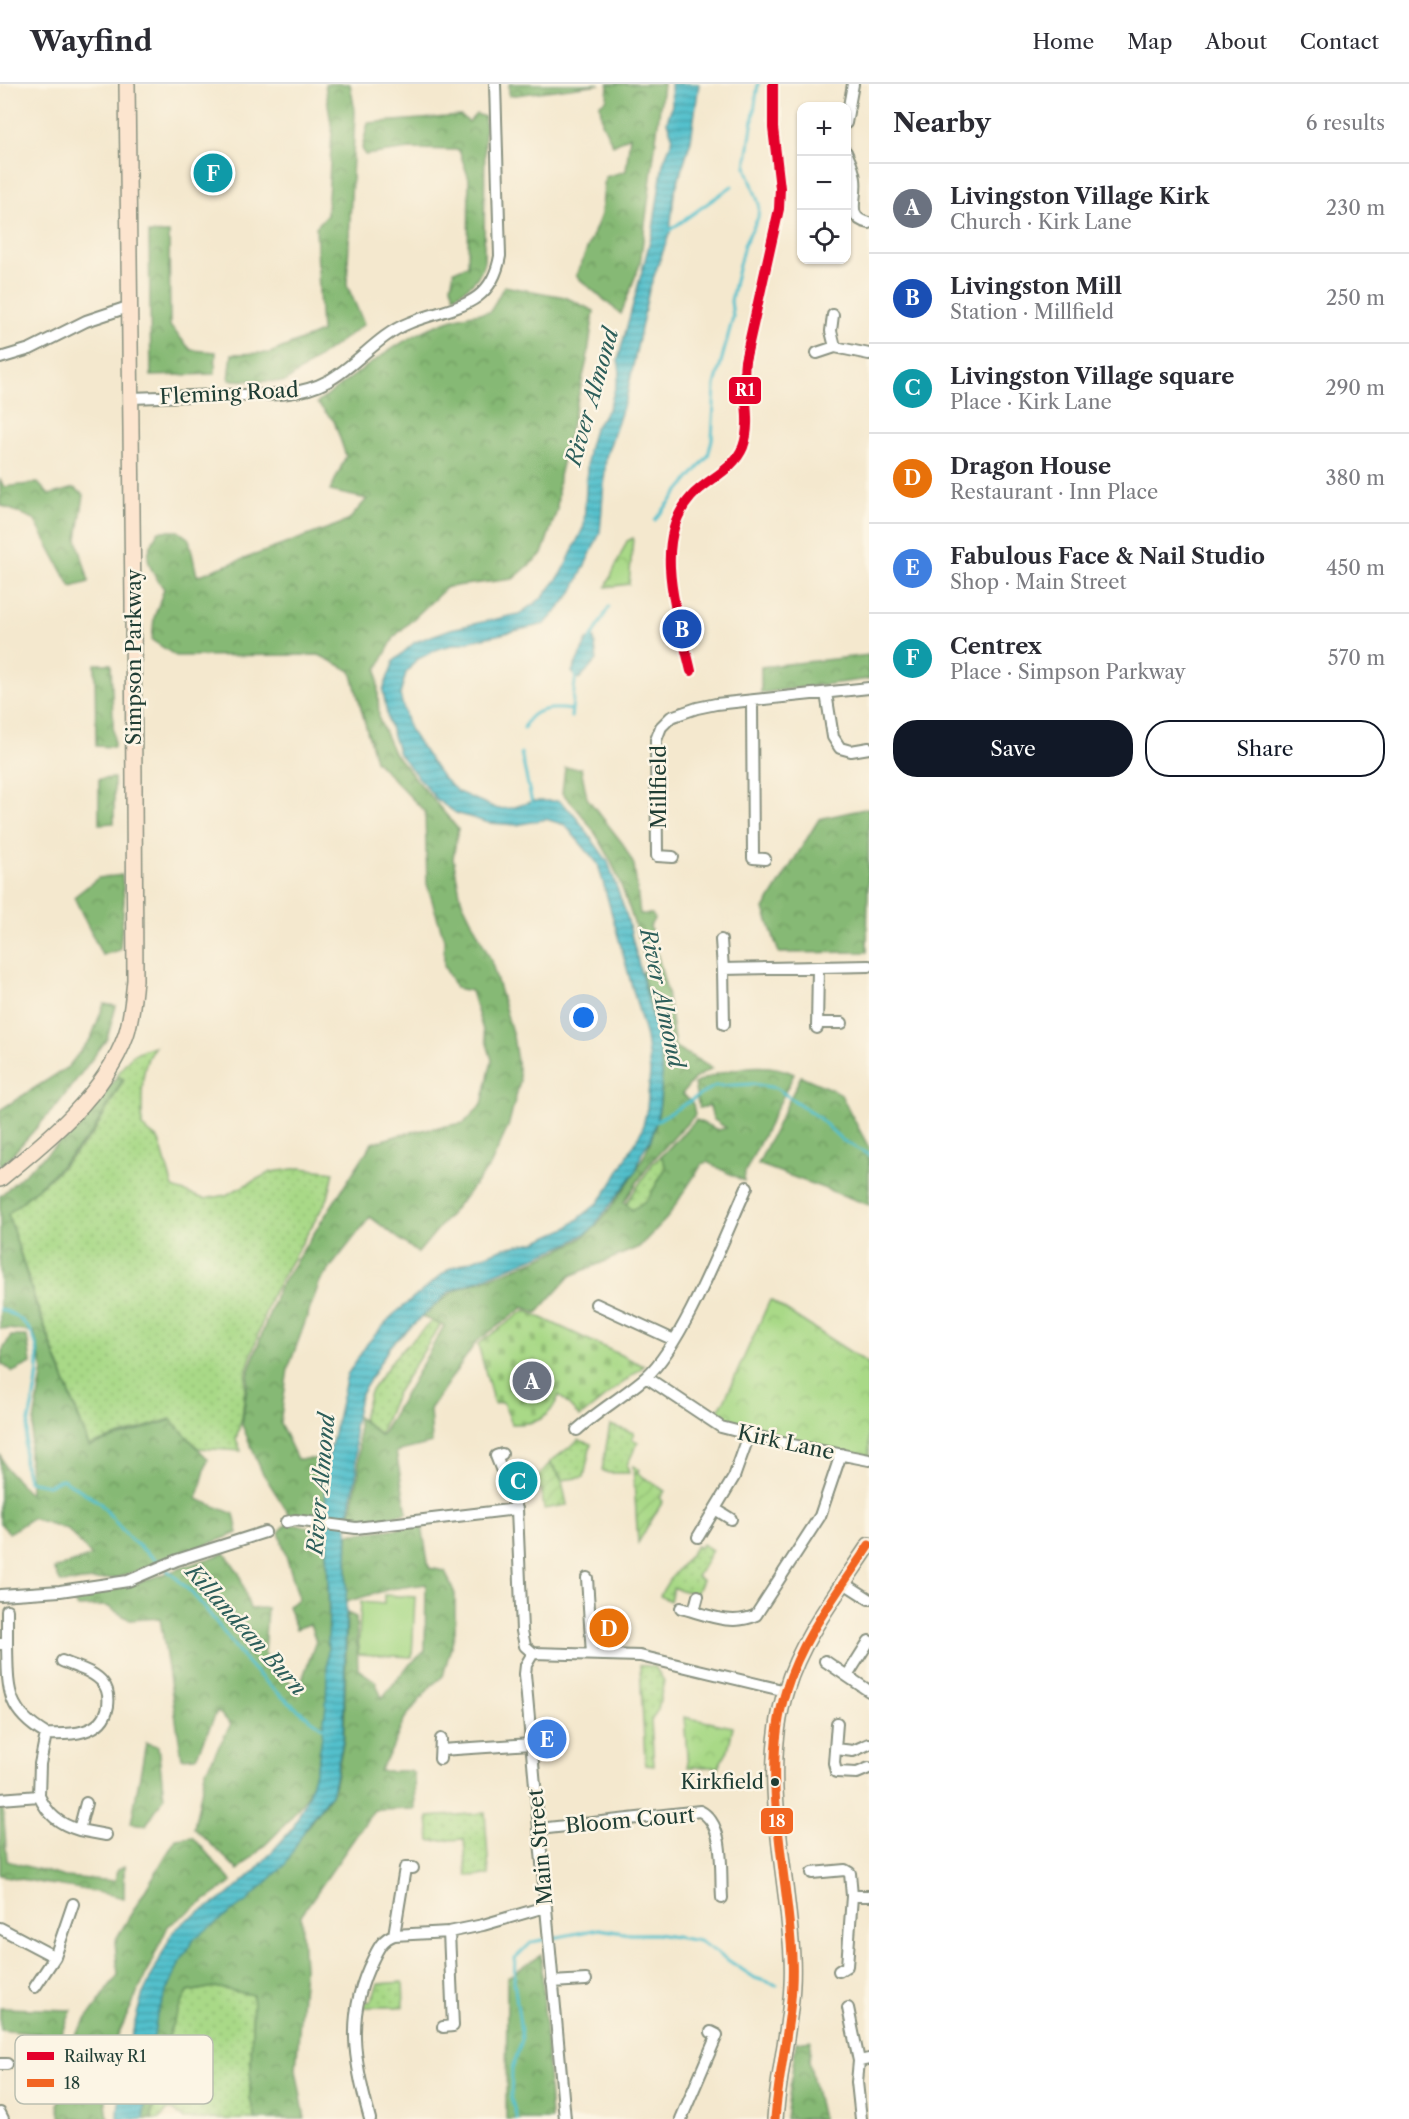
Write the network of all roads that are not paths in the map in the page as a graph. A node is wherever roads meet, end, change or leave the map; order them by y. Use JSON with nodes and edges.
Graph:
{"nodes":[{"id":1,"x":127,"y":84,"type":"edge"},
{"id":2,"x":495,"y":84,"type":"edge"},
{"id":3,"x":853,"y":84,"type":"edge"},
{"id":4,"x":850,"y":102,"type":"edge"},
{"id":5,"x":847,"y":156,"type":"edge"},
{"id":6,"x":869,"y":223,"type":"edge"},
{"id":7,"x":128,"y":307,"type":"junction"},
{"id":8,"x":833,"y":315,"type":"dead end"},
{"id":9,"x":834,"y":347,"type":"junction"},
{"id":10,"x":817,"y":353,"type":"dead end"},
{"id":11,"x":869,"y":354,"type":"edge"},
{"id":12,"x":0,"y":357,"type":"edge"},
{"id":13,"x":130,"y":398,"type":"junction"},
{"id":14,"x":869,"y":688,"type":"edge"},
{"id":15,"x":826,"y":693,"type":"junction"},
{"id":16,"x":752,"y":701,"type":"junction"},
{"id":17,"x":869,"y":748,"type":"edge"},
{"id":18,"x":673,"y":857,"type":"dead end"},
{"id":19,"x":765,"y":859,"type":"dead end"},
{"id":20,"x":721,"y":940,"type":"dead end"},
{"id":21,"x":869,"y":966,"type":"edge"},
{"id":22,"x":818,"y":967,"type":"junction"},
{"id":23,"x":723,"y":969,"type":"junction"},
{"id":24,"x":842,"y":1023,"type":"dead end"},
{"id":25,"x":724,"y":1024,"type":"dead end"},
{"id":26,"x":0,"y":1179,"type":"edge"},
{"id":27,"x":747,"y":1187,"type":"dead end"},
{"id":28,"x":596,"y":1304,"type":"dead end"},
{"id":29,"x":674,"y":1340,"type":"junction"},
{"id":30,"x":646,"y":1377,"type":"junction"},
{"id":31,"x":577,"y":1431,"type":"dead end"},
{"id":32,"x":749,"y":1435,"type":"junction"},
{"id":33,"x":502,"y":1454,"type":"dead end"},
{"id":34,"x":841,"y":1454,"type":"junction"},
{"id":35,"x":869,"y":1460,"type":"edge"},
{"id":36,"x":517,"y":1509,"type":"junction"},
{"id":37,"x":715,"y":1509,"type":"junction"},
{"id":38,"x":731,"y":1519,"type":"dead end"},
{"id":39,"x":286,"y":1522,"type":"dead end"},
{"id":40,"x":265,"y":1532,"type":"dead end"},
{"id":41,"x":698,"y":1537,"type":"dead end"},
{"id":42,"x":869,"y":1545,"type":"edge"},
{"id":43,"x":587,"y":1578,"type":"dead end"},
{"id":44,"x":844,"y":1583,"type":"junction"},
{"id":45,"x":0,"y":1595,"type":"edge"},
{"id":46,"x":698,"y":1596,"type":"dead end"},
{"id":47,"x":869,"y":1599,"type":"edge"},
{"id":48,"x":681,"y":1608,"type":"dead end"},
{"id":49,"x":7,"y":1610,"type":"dead end"},
{"id":50,"x":694,"y":1611,"type":"junction"},
{"id":51,"x":869,"y":1641,"type":"edge"},
{"id":52,"x":4,"y":1644,"type":"edge"},
{"id":53,"x":533,"y":1653,"type":"junction"},
{"id":54,"x":592,"y":1654,"type":"junction"},
{"id":55,"x":62,"y":1661,"type":"dead end"},
{"id":56,"x":825,"y":1661,"type":"dead end"},
{"id":57,"x":847,"y":1676,"type":"junction"},
{"id":58,"x":786,"y":1691,"type":"junction"},
{"id":59,"x":869,"y":1691,"type":"edge"},
{"id":60,"x":837,"y":1723,"type":"dead end"},
{"id":61,"x":46,"y":1734,"type":"junction"},
{"id":62,"x":531,"y":1744,"type":"junction"},
{"id":63,"x":869,"y":1744,"type":"edge"},
{"id":64,"x":440,"y":1749,"type":"dead end"},
{"id":65,"x":836,"y":1749,"type":"junction"},
{"id":66,"x":869,"y":1768,"type":"edge"},
{"id":67,"x":39,"y":1796,"type":"junction"},
{"id":68,"x":0,"y":1800,"type":"edge"},
{"id":69,"x":86,"y":1803,"type":"dead end"},
{"id":70,"x":79,"y":1830,"type":"junction"},
{"id":71,"x":538,"y":1830,"type":"junction"},
{"id":72,"x":106,"y":1835,"type":"dead end"},
{"id":73,"x":413,"y":1868,"type":"dead end"},
{"id":74,"x":812,"y":1872,"type":"dead end"},
{"id":75,"x":852,"y":1896,"type":"junction"},
{"id":76,"x":869,"y":1896,"type":"edge"},
{"id":77,"x":722,"y":1898,"type":"dead end"},
{"id":78,"x":73,"y":1904,"type":"dead end"},
{"id":79,"x":545,"y":1906,"type":"junction"},
{"id":80,"x":0,"y":1928,"type":"edge"},
{"id":81,"x":449,"y":1932,"type":"junction"},
{"id":82,"x":394,"y":1935,"type":"junction"},
{"id":83,"x":55,"y":1957,"type":"junction"},
{"id":84,"x":839,"y":1971,"type":"dead end"},
{"id":85,"x":586,"y":1980,"type":"dead end"},
{"id":86,"x":552,"y":1982,"type":"junction"},
{"id":87,"x":35,"y":1987,"type":"dead end"},
{"id":88,"x":848,"y":2008,"type":"dead end"},
{"id":89,"x":443,"y":2027,"type":"dead end"},
{"id":90,"x":718,"y":2036,"type":"dead end"},
{"id":91,"x":864,"y":2060,"type":"edge"},
{"id":92,"x":0,"y":2113,"type":"edge"},
{"id":93,"x":3,"y":2119,"type":"edge"},
{"id":94,"x":370,"y":2119,"type":"edge"},
{"id":95,"x":565,"y":2119,"type":"edge"},
{"id":96,"x":681,"y":2119,"type":"edge"},
{"id":97,"x":775,"y":2119,"type":"edge"},
{"id":98,"x":861,"y":2119,"type":"edge"}],
"edges":[{"from":1,"to":7,"type":"main road","name":"Simpson Parkway"},
{"from":2,"to":13,"type":"street","name":"Fleming Road"},
{"from":3,"to":4,"type":"street"},
{"from":5,"to":6,"type":"street"},
{"from":7,"to":12,"type":"street"},
{"from":7,"to":13,"type":"main road","name":"Simpson Parkway"},
{"from":8,"to":9,"type":"street"},
{"from":9,"to":10,"type":"street"},
{"from":9,"to":11,"type":"street"},
{"from":13,"to":26,"type":"main road","name":"Simpson Parkway"},
{"from":14,"to":15,"type":"street","name":"Millfield"},
{"from":15,"to":16,"type":"street","name":"Millfield"},
{"from":15,"to":17,"type":"street"},
{"from":16,"to":18,"type":"street","name":"Millfield"},
{"from":16,"to":19,"type":"street"},
{"from":20,"to":23,"type":"street"},
{"from":21,"to":22,"type":"street"},
{"from":22,"to":23,"type":"street"},
{"from":22,"to":24,"type":"street"},
{"from":23,"to":25,"type":"street"},
{"from":27,"to":29,"type":"street"},
{"from":28,"to":29,"type":"street"},
{"from":29,"to":30,"type":"street"},
{"from":30,"to":31,"type":"street"},
{"from":30,"to":32,"type":"street","name":"Kirk Lane"},
{"from":32,"to":34,"type":"street","name":"Kirk Lane"},
{"from":32,"to":37,"type":"street"},
{"from":33,"to":36,"type":"street"},
{"from":34,"to":35,"type":"street","name":"Kirk Lane"},
{"from":34,"to":50,"type":"street"},
{"from":36,"to":39,"type":"street"},
{"from":36,"to":53,"type":"street"},
{"from":37,"to":38,"type":"street"},
{"from":37,"to":41,"type":"street"},
{"from":40,"to":45,"type":"street"},
{"from":42,"to":44,"type":"main road"},
{"from":43,"to":54,"type":"street"},
{"from":44,"to":47,"type":"street"},
{"from":44,"to":58,"type":"main road"},
{"from":46,"to":50,"type":"street"},
{"from":48,"to":50,"type":"street"},
{"from":49,"to":52,"type":"street"},
{"from":51,"to":57,"type":"street"},
{"from":52,"to":61,"type":"street"},
{"from":53,"to":54,"type":"street"},
{"from":53,"to":62,"type":"street","name":"Main Street"},
{"from":54,"to":58,"type":"street"},
{"from":55,"to":61,"type":"street"},
{"from":56,"to":57,"type":"street"},
{"from":57,"to":59,"type":"street"},
{"from":58,"to":97,"type":"main road"},
{"from":60,"to":65,"type":"street"},
{"from":61,"to":67,"type":"street"},
{"from":62,"to":64,"type":"street"},
{"from":62,"to":71,"type":"street","name":"Main Street"},
{"from":63,"to":65,"type":"street"},
{"from":65,"to":66,"type":"street"},
{"from":67,"to":68,"type":"street"},
{"from":67,"to":70,"type":"street"},
{"from":69,"to":70,"type":"street"},
{"from":70,"to":72,"type":"street"},
{"from":71,"to":77,"type":"street","name":"Bloom Court"},
{"from":71,"to":79,"type":"street","name":"Main Street"},
{"from":73,"to":82,"type":"street"},
{"from":74,"to":75,"type":"street"},
{"from":75,"to":76,"type":"street"},
{"from":75,"to":84,"type":"street"},
{"from":78,"to":83,"type":"street"},
{"from":79,"to":81,"type":"street"},
{"from":79,"to":86,"type":"street","name":"Main Street"},
{"from":80,"to":83,"type":"street"},
{"from":81,"to":82,"type":"street"},
{"from":81,"to":89,"type":"street"},
{"from":82,"to":94,"type":"street"},
{"from":83,"to":87,"type":"street"},
{"from":85,"to":86,"type":"street"},
{"from":86,"to":95,"type":"street","name":"Main Street"},
{"from":88,"to":91,"type":"street"},
{"from":90,"to":96,"type":"street"},
{"from":91,"to":98,"type":"street"},
{"from":92,"to":93,"type":"street"}]}
